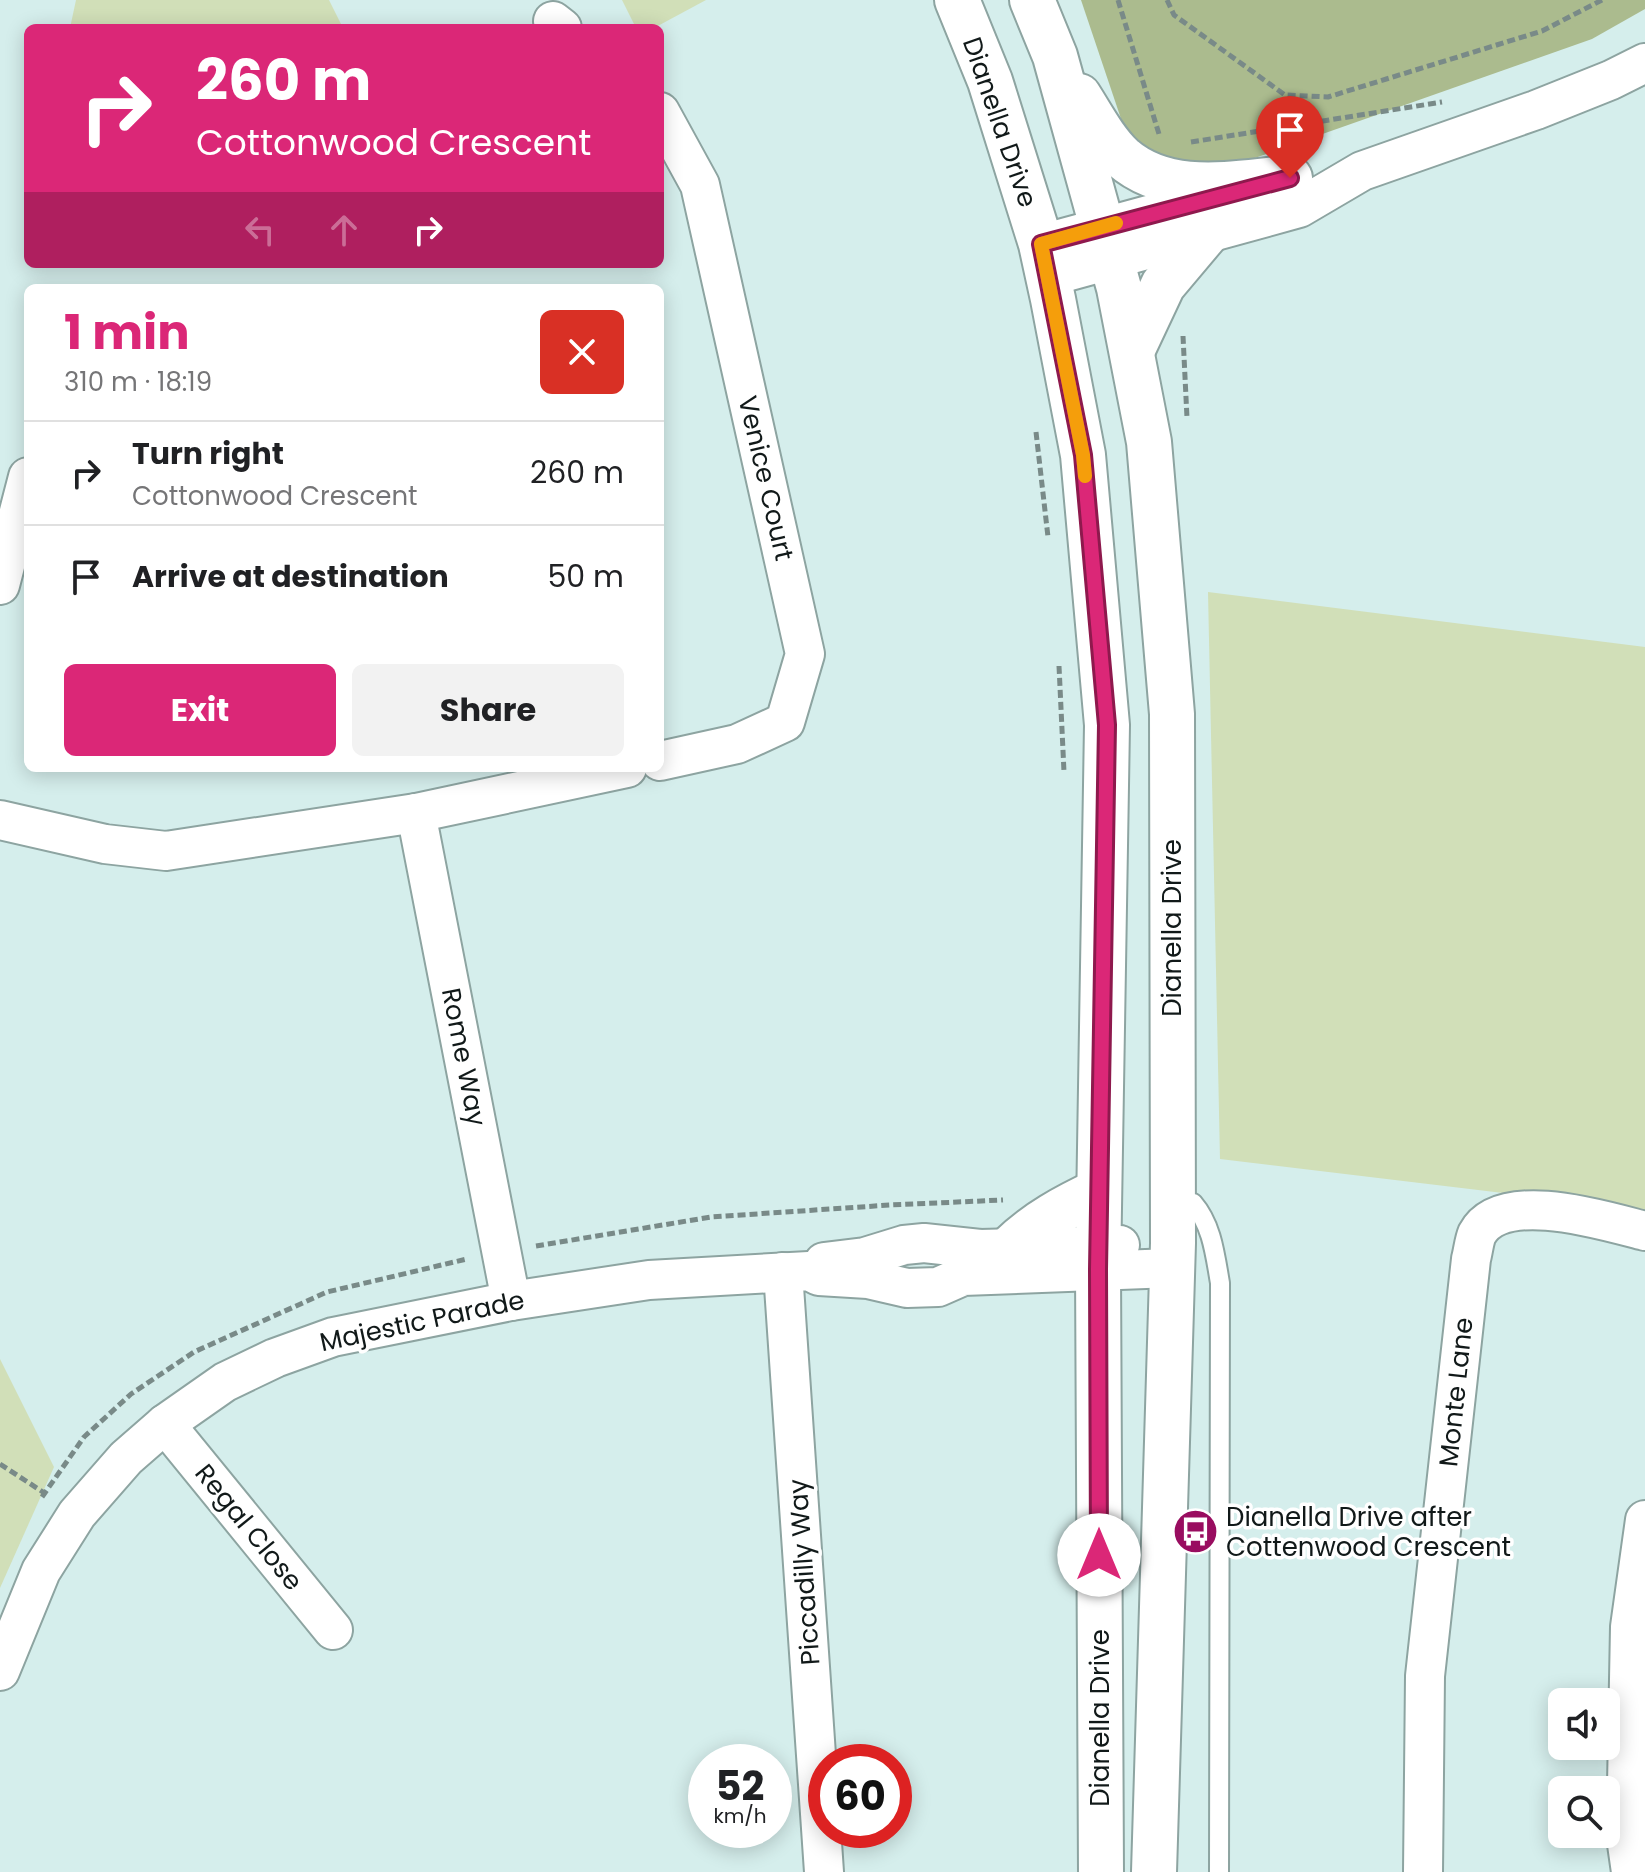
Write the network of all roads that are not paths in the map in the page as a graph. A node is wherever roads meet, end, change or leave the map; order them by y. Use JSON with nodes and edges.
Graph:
{"nodes":[{"id":1,"x":957,"y":0,"type":"edge"},
{"id":2,"x":1032,"y":0,"type":"edge"},
{"id":3,"x":1055,"y":56,"type":"junction"},
{"id":4,"x":1645,"y":63,"type":"edge"},
{"id":5,"x":664,"y":119,"type":"edge"},
{"id":6,"x":1362,"y":171,"type":"junction"},
{"id":7,"x":1290,"y":178,"type":"junction"},
{"id":8,"x":1206,"y":234,"type":"junction"},
{"id":9,"x":1107,"y":244,"type":"junction"},
{"id":10,"x":1044,"y":261,"type":"junction"},
{"id":11,"x":1132,"y":351,"type":"junction"},
{"id":12,"x":24,"y":492,"type":"edge"},
{"id":13,"x":0,"y":585,"type":"edge"},
{"id":14,"x":664,"y":760,"type":"edge"},
{"id":15,"x":608,"y":772,"type":"edge"},
{"id":16,"x":416,"y":813,"type":"junction"},
{"id":17,"x":0,"y":820,"type":"edge"},
{"id":18,"x":1099,"y":1191,"type":"junction"},
{"id":19,"x":1645,"y":1231,"type":"edge"},
{"id":20,"x":1172,"y":1238,"type":"junction"},
{"id":21,"x":1010,"y":1248,"type":"junction"},
{"id":22,"x":1098,"y":1258,"type":"junction"},
{"id":23,"x":796,"y":1271,"type":"junction"},
{"id":24,"x":511,"y":1301,"type":"junction"},
{"id":25,"x":165,"y":1424,"type":"junction"},
{"id":26,"x":1645,"y":1520,"type":"edge"},
{"id":27,"x":333,"y":1630,"type":"dead end"},
{"id":28,"x":0,"y":1671,"type":"edge"},
{"id":29,"x":824,"y":1872,"type":"edge"},
{"id":30,"x":1101,"y":1872,"type":"edge"},
{"id":31,"x":1154,"y":1872,"type":"edge"},
{"id":32,"x":1219,"y":1872,"type":"edge"},
{"id":33,"x":1423,"y":1872,"type":"edge"},
{"id":34,"x":1631,"y":1872,"type":"edge"}],
"edges":[{"from":1,"to":10,"type":"main road","name":"Dianella Drive"},
{"from":2,"to":3,"type":"main road","name":"Dianella Drive"},
{"from":3,"to":7,"type":"main road"},
{"from":3,"to":9,"type":"main road","name":"Dianella Drive"},
{"from":4,"to":6,"type":"street"},
{"from":5,"to":14,"type":"street","name":"Venice Court"},
{"from":6,"to":7,"type":"street"},
{"from":6,"to":8,"type":"street"},
{"from":7,"to":9,"type":"street"},
{"from":8,"to":9,"type":"street"},
{"from":8,"to":11,"type":"main road"},
{"from":9,"to":10,"type":"street"},
{"from":9,"to":11,"type":"main road","name":"Dianella Drive"},
{"from":10,"to":18,"type":"main road","name":"Dianella Drive"},
{"from":11,"to":20,"type":"main road","name":"Dianella Drive"},
{"from":12,"to":13,"type":"street"},
{"from":15,"to":16,"type":"street"},
{"from":16,"to":17,"type":"street"},
{"from":16,"to":24,"type":"street","name":"Rome Way"},
{"from":18,"to":21,"type":"main road"},
{"from":18,"to":22,"type":"main road","name":"Dianella Drive"},
{"from":19,"to":33,"type":"street","name":"Monte Lane"},
{"from":20,"to":22,"type":"street","name":"Majestic Parade"},
{"from":20,"to":31,"type":"main road","name":"Dianella Drive"},
{"from":20,"to":32,"type":"lane"},
{"from":21,"to":22,"type":"street","name":"Majestic Parade"},
{"from":21,"to":23,"type":"street","name":"Majestic Parade"},
{"from":22,"to":23,"type":"street","name":"Majestic Parade"},
{"from":22,"to":30,"type":"main road","name":"Dianella Drive"},
{"from":23,"to":24,"type":"street","name":"Majestic Parade"},
{"from":23,"to":29,"type":"street","name":"Piccadilly Way"},
{"from":24,"to":25,"type":"street","name":"Majestic Parade"},
{"from":25,"to":27,"type":"street","name":"Regal Close"},
{"from":25,"to":28,"type":"street","name":"Majestic Parade"},
{"from":26,"to":34,"type":"street"}]}
